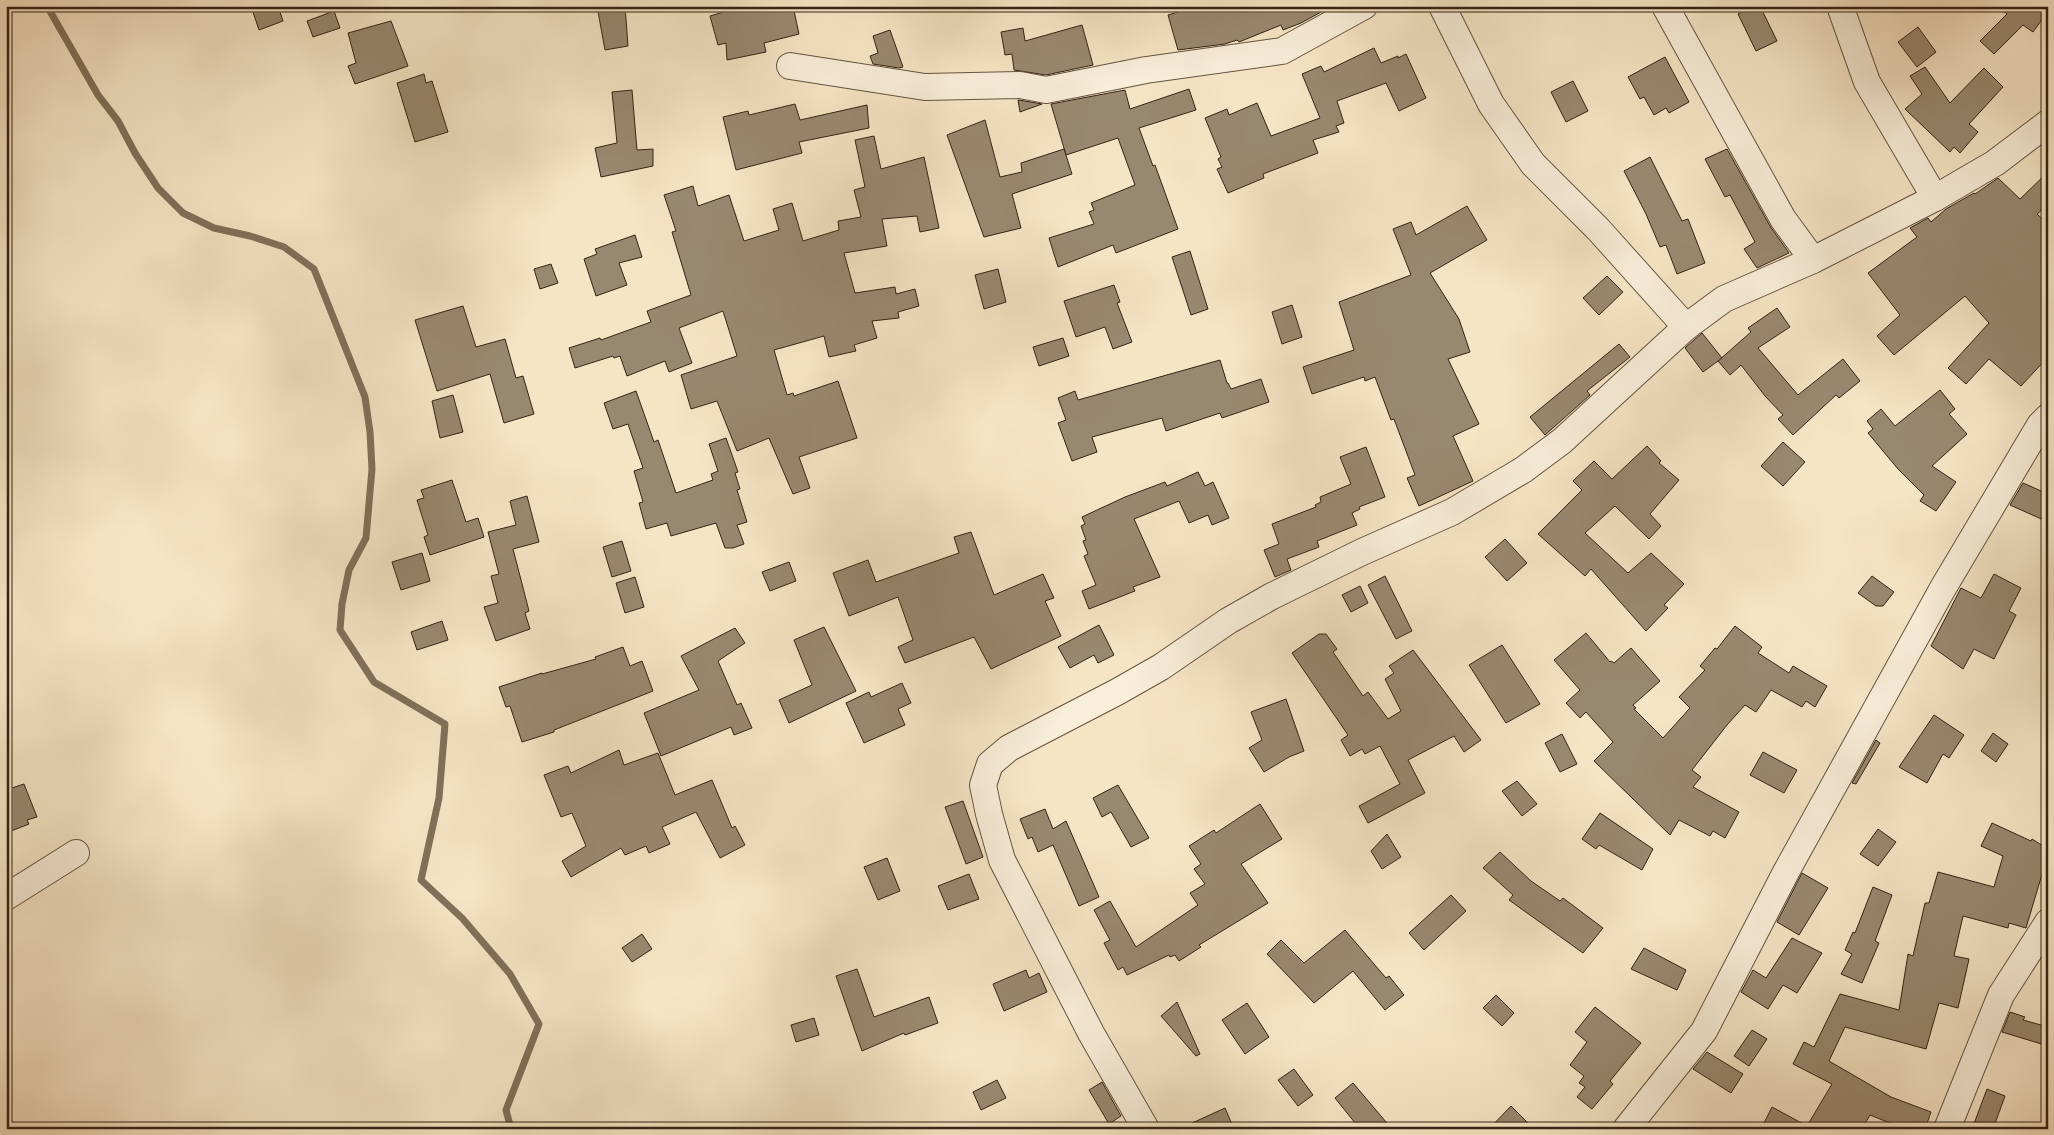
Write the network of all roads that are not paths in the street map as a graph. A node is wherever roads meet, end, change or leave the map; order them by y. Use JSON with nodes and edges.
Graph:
{"nodes":[{"id":1,"x":1364,"y":6,"type":"edge"},
{"id":2,"x":1442,"y":6,"type":"edge"},
{"id":3,"x":1665,"y":6,"type":"edge"},
{"id":4,"x":1840,"y":6,"type":"edge"},
{"id":5,"x":790,"y":66,"type":"dead end"},
{"id":6,"x":2048,"y":123,"type":"edge"},
{"id":7,"x":1935,"y":198,"type":"junction"},
{"id":8,"x":1813,"y":260,"type":"junction"},
{"id":9,"x":1686,"y":326,"type":"junction"},
{"id":10,"x":2048,"y":417,"type":"edge"},
{"id":11,"x":76,"y":853,"type":"dead end"},
{"id":12,"x":6,"y":897,"type":"edge"},
{"id":13,"x":2048,"y":922,"type":"edge"},
{"id":14,"x":1146,"y":1129,"type":"edge"},
{"id":15,"x":1626,"y":1129,"type":"edge"},
{"id":16,"x":1947,"y":1129,"type":"edge"}],
"edges":[{"from":1,"to":5,"type":"street"},
{"from":2,"to":9,"type":"street"},
{"from":3,"to":8,"type":"street"},
{"from":4,"to":7,"type":"street"},
{"from":6,"to":7,"type":"street"},
{"from":7,"to":8,"type":"street"},
{"from":8,"to":9,"type":"street"},
{"from":9,"to":14,"type":"street"},
{"from":10,"to":15,"type":"street"},
{"from":11,"to":12,"type":"street"},
{"from":13,"to":16,"type":"street"}]}
